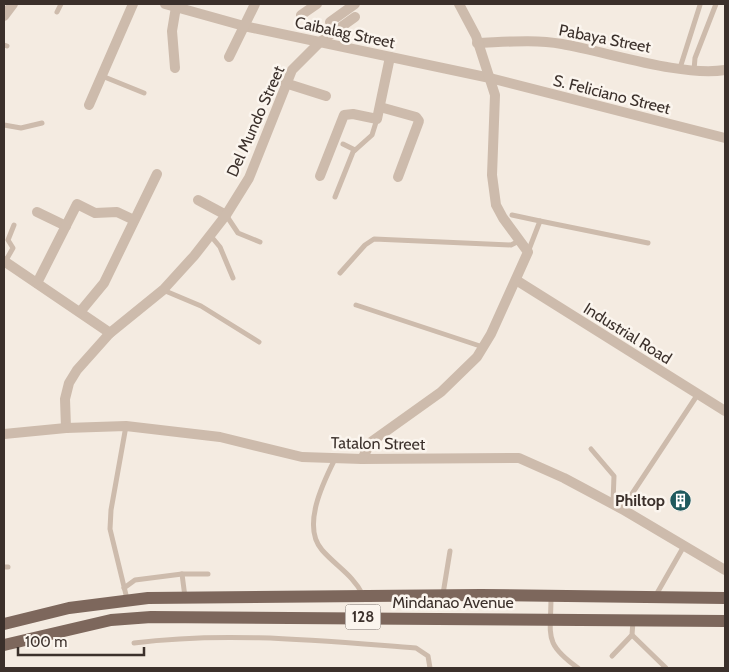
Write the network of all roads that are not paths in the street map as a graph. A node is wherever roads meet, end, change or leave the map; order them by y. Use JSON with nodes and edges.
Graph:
{"nodes":[{"id":1,"x":13,"y":4,"type":"edge"},
{"id":2,"x":61,"y":4,"type":"edge"},
{"id":3,"x":133,"y":4,"type":"edge"},
{"id":4,"x":165,"y":4,"type":"edge"},
{"id":5,"x":255,"y":4,"type":"edge"},
{"id":6,"x":317,"y":4,"type":"edge"},
{"id":7,"x":355,"y":4,"type":"edge"},
{"id":8,"x":459,"y":4,"type":"edge"},
{"id":9,"x":716,"y":4,"type":"edge"},
{"id":10,"x":700,"y":5,"type":"edge"},
{"id":11,"x":176,"y":7,"type":"junction"},
{"id":12,"x":57,"y":12,"type":"dead end"},
{"id":13,"x":301,"y":15,"type":"dead end"},
{"id":14,"x":4,"y":16,"type":"edge"},
{"id":15,"x":355,"y":17,"type":"dead end"},
{"id":16,"x":330,"y":22,"type":"dead end"},
{"id":17,"x":244,"y":26,"type":"junction"},
{"id":18,"x":320,"y":42,"type":"junction"},
{"id":19,"x":478,"y":43,"type":"junction"},
{"id":20,"x":229,"y":56,"type":"dead end"},
{"id":21,"x":390,"y":57,"type":"junction"},
{"id":22,"x":175,"y":68,"type":"dead end"},
{"id":23,"x":680,"y":68,"type":"junction"},
{"id":24,"x":694,"y":70,"type":"junction"},
{"id":25,"x":725,"y":70,"type":"edge"},
{"id":26,"x":102,"y":76,"type":"junction"},
{"id":27,"x":490,"y":78,"type":"junction"},
{"id":28,"x":285,"y":83,"type":"junction"},
{"id":29,"x":144,"y":93,"type":"dead end"},
{"id":30,"x":326,"y":96,"type":"dead end"},
{"id":31,"x":89,"y":105,"type":"dead end"},
{"id":32,"x":380,"y":107,"type":"junction"},
{"id":33,"x":377,"y":119,"type":"junction"},
{"id":34,"x":42,"y":123,"type":"dead end"},
{"id":35,"x":4,"y":125,"type":"edge"},
{"id":36,"x":725,"y":138,"type":"edge"},
{"id":37,"x":343,"y":144,"type":"dead end"},
{"id":38,"x":354,"y":150,"type":"junction"},
{"id":39,"x":157,"y":174,"type":"dead end"},
{"id":40,"x":320,"y":176,"type":"dead end"},
{"id":41,"x":398,"y":177,"type":"dead end"},
{"id":42,"x":335,"y":197,"type":"dead end"},
{"id":43,"x":198,"y":200,"type":"dead end"},
{"id":44,"x":37,"y":212,"type":"dead end"},
{"id":45,"x":226,"y":215,"type":"junction"},
{"id":46,"x":512,"y":215,"type":"dead end"},
{"id":47,"x":134,"y":220,"type":"junction"},
{"id":48,"x":540,"y":221,"type":"junction"},
{"id":49,"x":14,"y":225,"type":"dead end"},
{"id":50,"x":66,"y":226,"type":"junction"},
{"id":51,"x":210,"y":235,"type":"junction"},
{"id":52,"x":519,"y":241,"type":"junction"},
{"id":53,"x":260,"y":242,"type":"dead end"},
{"id":54,"x":648,"y":243,"type":"dead end"},
{"id":55,"x":528,"y":252,"type":"junction"},
{"id":56,"x":4,"y":262,"type":"edge"},
{"id":57,"x":340,"y":273,"type":"dead end"},
{"id":58,"x":233,"y":278,"type":"dead end"},
{"id":59,"x":516,"y":280,"type":"junction"},
{"id":60,"x":37,"y":283,"type":"junction"},
{"id":61,"x":163,"y":290,"type":"junction"},
{"id":62,"x":356,"y":305,"type":"dead end"},
{"id":63,"x":80,"y":312,"type":"junction"},
{"id":64,"x":110,"y":333,"type":"junction"},
{"id":65,"x":258,"y":342,"type":"dead end"},
{"id":66,"x":484,"y":348,"type":"junction"},
{"id":67,"x":698,"y":393,"type":"junction"},
{"id":68,"x":725,"y":411,"type":"edge"},
{"id":69,"x":126,"y":426,"type":"junction"},
{"id":70,"x":66,"y":428,"type":"junction"},
{"id":71,"x":4,"y":434,"type":"edge"},
{"id":72,"x":592,"y":449,"type":"dead end"},
{"id":73,"x":335,"y":458,"type":"junction"},
{"id":74,"x":362,"y":459,"type":"junction"},
{"id":75,"x":612,"y":504,"type":"junction"},
{"id":76,"x":622,"y":509,"type":"junction"},
{"id":77,"x":684,"y":546,"type":"junction"},
{"id":78,"x":450,"y":550,"type":"dead end"},
{"id":79,"x":725,"y":570,"type":"edge"},
{"id":80,"x":182,"y":574,"type":"junction"},
{"id":81,"x":208,"y":574,"type":"dead end"},
{"id":82,"x":125,"y":594,"type":"junction"},
{"id":83,"x":363,"y":595,"type":"junction"},
{"id":84,"x":443,"y":596,"type":"junction"},
{"id":85,"x":551,"y":596,"type":"junction"},
{"id":86,"x":655,"y":597,"type":"junction"},
{"id":87,"x":185,"y":598,"type":"junction"},
{"id":88,"x":725,"y":598,"type":"edge"},
{"id":89,"x":551,"y":619,"type":"junction"},
{"id":90,"x":633,"y":620,"type":"junction"},
{"id":91,"x":725,"y":621,"type":"edge"},
{"id":92,"x":4,"y":624,"type":"edge"},
{"id":93,"x":632,"y":636,"type":"junction"},
{"id":94,"x":134,"y":642,"type":"dead end"},
{"id":95,"x":4,"y":645,"type":"edge"},
{"id":96,"x":612,"y":656,"type":"dead end"},
{"id":97,"x":430,"y":668,"type":"edge"},
{"id":98,"x":578,"y":668,"type":"edge"},
{"id":99,"x":666,"y":668,"type":"edge"}],
"edges":[{"from":1,"to":14,"type":"street"},
{"from":2,"to":12,"type":"lane"},
{"from":3,"to":26,"type":"street"},
{"from":4,"to":11,"type":"street","name":"Caibalag Street"},
{"from":5,"to":17,"type":"street"},
{"from":6,"to":13,"type":"street"},
{"from":7,"to":16,"type":"street"},
{"from":8,"to":19,"type":"street"},
{"from":9,"to":24,"type":"lane"},
{"from":10,"to":23,"type":"lane"},
{"from":11,"to":17,"type":"street","name":"Caibalag Street"},
{"from":11,"to":22,"type":"street"},
{"from":15,"to":18,"type":"street","name":"Del Mundo Street"},
{"from":17,"to":18,"type":"street","name":"Caibalag Street"},
{"from":17,"to":20,"type":"street"},
{"from":18,"to":21,"type":"street","name":"Caibalag Street"},
{"from":18,"to":28,"type":"street","name":"Del Mundo Street"},
{"from":19,"to":23,"type":"street","name":"Pabaya Street"},
{"from":19,"to":27,"type":"street"},
{"from":21,"to":27,"type":"street","name":"Caibalag Street"},
{"from":21,"to":32,"type":"street"},
{"from":23,"to":24,"type":"street","name":"Pabaya Street"},
{"from":24,"to":25,"type":"street","name":"Pabaya Street"},
{"from":26,"to":29,"type":"lane"},
{"from":26,"to":31,"type":"street"},
{"from":27,"to":36,"type":"street","name":"S. Feliciano Street"},
{"from":27,"to":52,"type":"street"},
{"from":28,"to":30,"type":"street"},
{"from":28,"to":45,"type":"street","name":"Del Mundo Street"},
{"from":32,"to":33,"type":"street"},
{"from":32,"to":41,"type":"street"},
{"from":33,"to":38,"type":"lane"},
{"from":33,"to":40,"type":"street"},
{"from":34,"to":35,"type":"lane"},
{"from":37,"to":38,"type":"lane"},
{"from":38,"to":42,"type":"lane"},
{"from":39,"to":47,"type":"street"},
{"from":43,"to":45,"type":"street"},
{"from":44,"to":50,"type":"street"},
{"from":45,"to":51,"type":"street","name":"Del Mundo Street"},
{"from":45,"to":53,"type":"lane"},
{"from":46,"to":48,"type":"lane"},
{"from":47,"to":50,"type":"street"},
{"from":47,"to":63,"type":"street"},
{"from":48,"to":54,"type":"lane"},
{"from":48,"to":55,"type":"lane"},
{"from":49,"to":56,"type":"lane"},
{"from":50,"to":60,"type":"street"},
{"from":51,"to":58,"type":"lane"},
{"from":51,"to":61,"type":"street","name":"Del Mundo Street"},
{"from":52,"to":55,"type":"street"},
{"from":52,"to":57,"type":"lane"},
{"from":55,"to":59,"type":"street"},
{"from":56,"to":60,"type":"street"},
{"from":59,"to":66,"type":"street"},
{"from":59,"to":67,"type":"street","name":"Industrial Road"},
{"from":60,"to":63,"type":"street"},
{"from":61,"to":64,"type":"street","name":"Del Mundo Street"},
{"from":61,"to":65,"type":"lane"},
{"from":62,"to":66,"type":"lane"},
{"from":63,"to":64,"type":"street"},
{"from":64,"to":70,"type":"street","name":"Del Mundo Street"},
{"from":66,"to":74,"type":"street"},
{"from":67,"to":68,"type":"street","name":"Industrial Road"},
{"from":67,"to":76,"type":"lane"},
{"from":69,"to":70,"type":"street","name":"Tatalon Street"},
{"from":69,"to":73,"type":"street","name":"Tatalon Street"},
{"from":69,"to":82,"type":"lane"},
{"from":70,"to":71,"type":"street","name":"Tatalon Street"},
{"from":72,"to":75,"type":"lane"},
{"from":73,"to":74,"type":"street","name":"Tatalon Street"},
{"from":73,"to":83,"type":"lane"},
{"from":74,"to":75,"type":"street","name":"Tatalon Street"},
{"from":75,"to":76,"type":"street","name":"Tatalon Street"},
{"from":76,"to":77,"type":"street","name":"Tatalon Street"},
{"from":77,"to":79,"type":"street","name":"Tatalon Street"},
{"from":77,"to":86,"type":"lane"},
{"from":78,"to":84,"type":"lane"},
{"from":80,"to":81,"type":"lane"},
{"from":80,"to":82,"type":"lane"},
{"from":80,"to":87,"type":"lane"},
{"from":82,"to":87,"type":"main road","name":"Mindanao Avenue","number":"128"},
{"from":82,"to":92,"type":"main road","name":"Mindanao Avenue","number":"128"},
{"from":83,"to":84,"type":"main road","name":"Mindanao Avenue","number":"128"},
{"from":83,"to":87,"type":"main road","name":"Mindanao Avenue","number":"128"},
{"from":84,"to":85,"type":"main road","name":"Mindanao Avenue","number":"128"},
{"from":85,"to":86,"type":"main road","name":"Mindanao Avenue","number":"128"},
{"from":85,"to":89,"type":"lane"},
{"from":86,"to":88,"type":"main road","name":"Mindanao Avenue","number":"128"},
{"from":89,"to":90,"type":"main road","name":"Mindanao Avenue","number":"128"},
{"from":89,"to":95,"type":"main road","name":"Mindanao Avenue","number":"128"},
{"from":89,"to":98,"type":"lane"},
{"from":90,"to":91,"type":"main road","name":"Mindanao Avenue","number":"128"},
{"from":90,"to":93,"type":"lane"},
{"from":93,"to":96,"type":"lane"},
{"from":93,"to":99,"type":"lane"},
{"from":94,"to":97,"type":"lane"}]}
